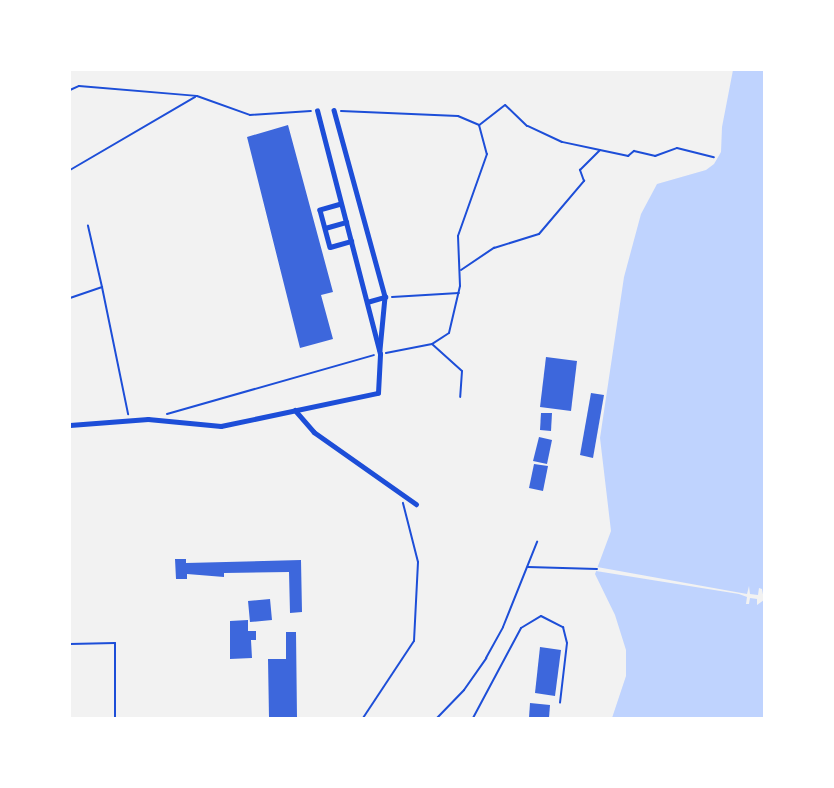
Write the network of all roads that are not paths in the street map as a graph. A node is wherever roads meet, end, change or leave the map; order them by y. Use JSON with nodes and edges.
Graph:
{"nodes":[{"id":1,"x":334,"y":110,"type":"road end"},
{"id":2,"x":317,"y":111,"type":"road end"},
{"id":3,"x":341,"y":204,"type":"junction"},
{"id":4,"x":346,"y":222,"type":"junction"},
{"id":5,"x":325,"y":228,"type":"junction"},
{"id":6,"x":351,"y":241,"type":"junction"},
{"id":7,"x":385,"y":297,"type":"junction"},
{"id":8,"x":367,"y":302,"type":"junction"},
{"id":9,"x":380,"y":354,"type":"junction"},
{"id":10,"x":295,"y":410,"type":"junction"},
{"id":11,"x":70,"y":425,"type":"edge"},
{"id":12,"x":416,"y":504,"type":"dead end"},
{"id":13,"x":537,"y":542,"type":"dead end"},
{"id":14,"x":528,"y":567,"type":"junction"},
{"id":15,"x":597,"y":569,"type":"dead end"},
{"id":16,"x":70,"y":644,"type":"edge"},
{"id":17,"x":560,"y":703,"type":"dead end"},
{"id":18,"x":115,"y":718,"type":"edge"},
{"id":19,"x":437,"y":718,"type":"edge"},
{"id":20,"x":473,"y":718,"type":"edge"}],
"edges":[{"from":1,"to":7,"type":"street"},
{"from":2,"to":3,"type":"street"},
{"from":3,"to":4,"type":"street"},
{"from":3,"to":5,"type":"street"},
{"from":4,"to":5,"type":"street"},
{"from":4,"to":6,"type":"street"},
{"from":5,"to":6,"type":"street"},
{"from":6,"to":8,"type":"street"},
{"from":7,"to":8,"type":"street"},
{"from":7,"to":9,"type":"street"},
{"from":8,"to":9,"type":"street"},
{"from":9,"to":10,"type":"street"},
{"from":10,"to":11,"type":"street"},
{"from":10,"to":12,"type":"street"},
{"from":13,"to":14,"type":"lane"},
{"from":14,"to":15,"type":"lane"},
{"from":14,"to":19,"type":"lane"},
{"from":16,"to":18,"type":"lane"},
{"from":17,"to":20,"type":"lane"}]}
